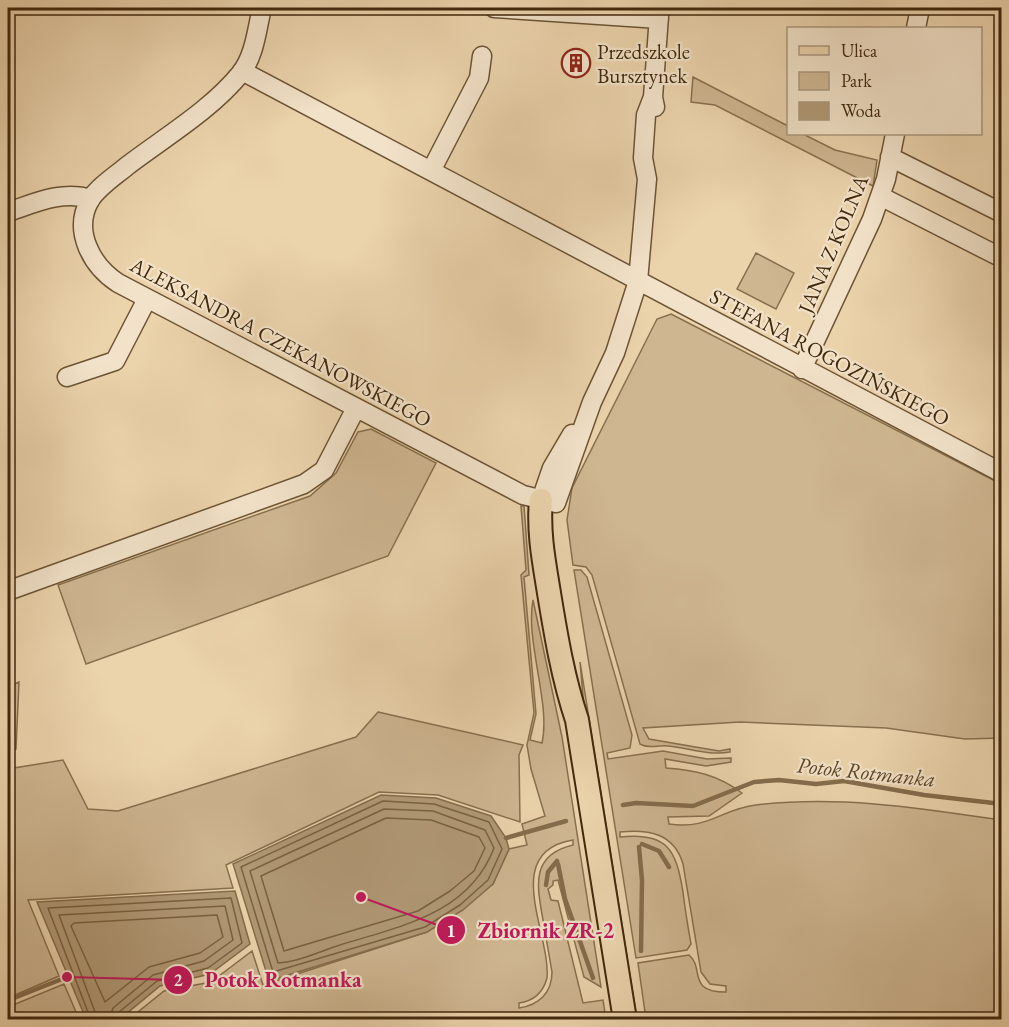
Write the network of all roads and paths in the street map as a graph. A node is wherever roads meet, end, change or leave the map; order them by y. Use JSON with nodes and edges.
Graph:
{"nodes":[{"id":1,"x":262,"y":8,"type":"edge"},
{"id":2,"x":494,"y":8,"type":"edge"},
{"id":3,"x":920,"y":8,"type":"edge"},
{"id":4,"x":575,"y":10,"type":"edge"},
{"id":5,"x":660,"y":13,"type":"edge"},
{"id":6,"x":916,"y":27,"type":"edge"},
{"id":7,"x":482,"y":56,"type":"dead end"},
{"id":8,"x":242,"y":71,"type":"junction"},
{"id":9,"x":895,"y":135,"type":"edge"},
{"id":10,"x":890,"y":157,"type":"junction"},
{"id":11,"x":431,"y":171,"type":"junction"},
{"id":12,"x":880,"y":196,"type":"junction"},
{"id":13,"x":90,"y":199,"type":"junction"},
{"id":14,"x":8,"y":212,"type":"edge"},
{"id":15,"x":1002,"y":213,"type":"edge"},
{"id":16,"x":1002,"y":258,"type":"edge"},
{"id":17,"x":638,"y":281,"type":"junction"},
{"id":18,"x":147,"y":299,"type":"junction"},
{"id":19,"x":802,"y":369,"type":"junction"},
{"id":20,"x":67,"y":377,"type":"dead end"},
{"id":21,"x":356,"y":408,"type":"junction"},
{"id":22,"x":1002,"y":473,"type":"edge"},
{"id":23,"x":548,"y":502,"type":"junction"},
{"id":24,"x":8,"y":587,"type":"edge"},
{"id":25,"x":625,"y":1020,"type":"edge"}],
"edges":[{"from":1,"to":8,"type":"street"},
{"from":2,"to":4,"type":"street"},
{"from":3,"to":6,"type":"street"},
{"from":4,"to":5,"type":"street"},
{"from":5,"to":17,"type":"street"},
{"from":7,"to":11,"type":"street"},
{"from":8,"to":11,"type":"street","name":"STEFANA ROGOZIŃSKIEGO"},
{"from":8,"to":13,"type":"street"},
{"from":9,"to":10,"type":"street","name":"JANA Z KOLNA"},
{"from":10,"to":12,"type":"street","name":"JANA Z KOLNA"},
{"from":10,"to":15,"type":"street"},
{"from":11,"to":17,"type":"street","name":"STEFANA ROGOZIŃSKIEGO"},
{"from":12,"to":16,"type":"street"},
{"from":12,"to":19,"type":"street","name":"JANA Z KOLNA"},
{"from":13,"to":14,"type":"street"},
{"from":13,"to":18,"type":"street","name":"ALEKSANDRA CZEKANOWSKIEGO"},
{"from":17,"to":19,"type":"street","name":"STEFANA ROGOZIŃSKIEGO"},
{"from":17,"to":23,"type":"street"},
{"from":18,"to":20,"type":"street"},
{"from":18,"to":21,"type":"street","name":"ALEKSANDRA CZEKANOWSKIEGO"},
{"from":19,"to":22,"type":"street","name":"STEFANA ROGOZIŃSKIEGO"},
{"from":21,"to":23,"type":"street","name":"ALEKSANDRA CZEKANOWSKIEGO"},
{"from":21,"to":24,"type":"street"},
{"from":23,"to":25,"type":"main road"}]}
